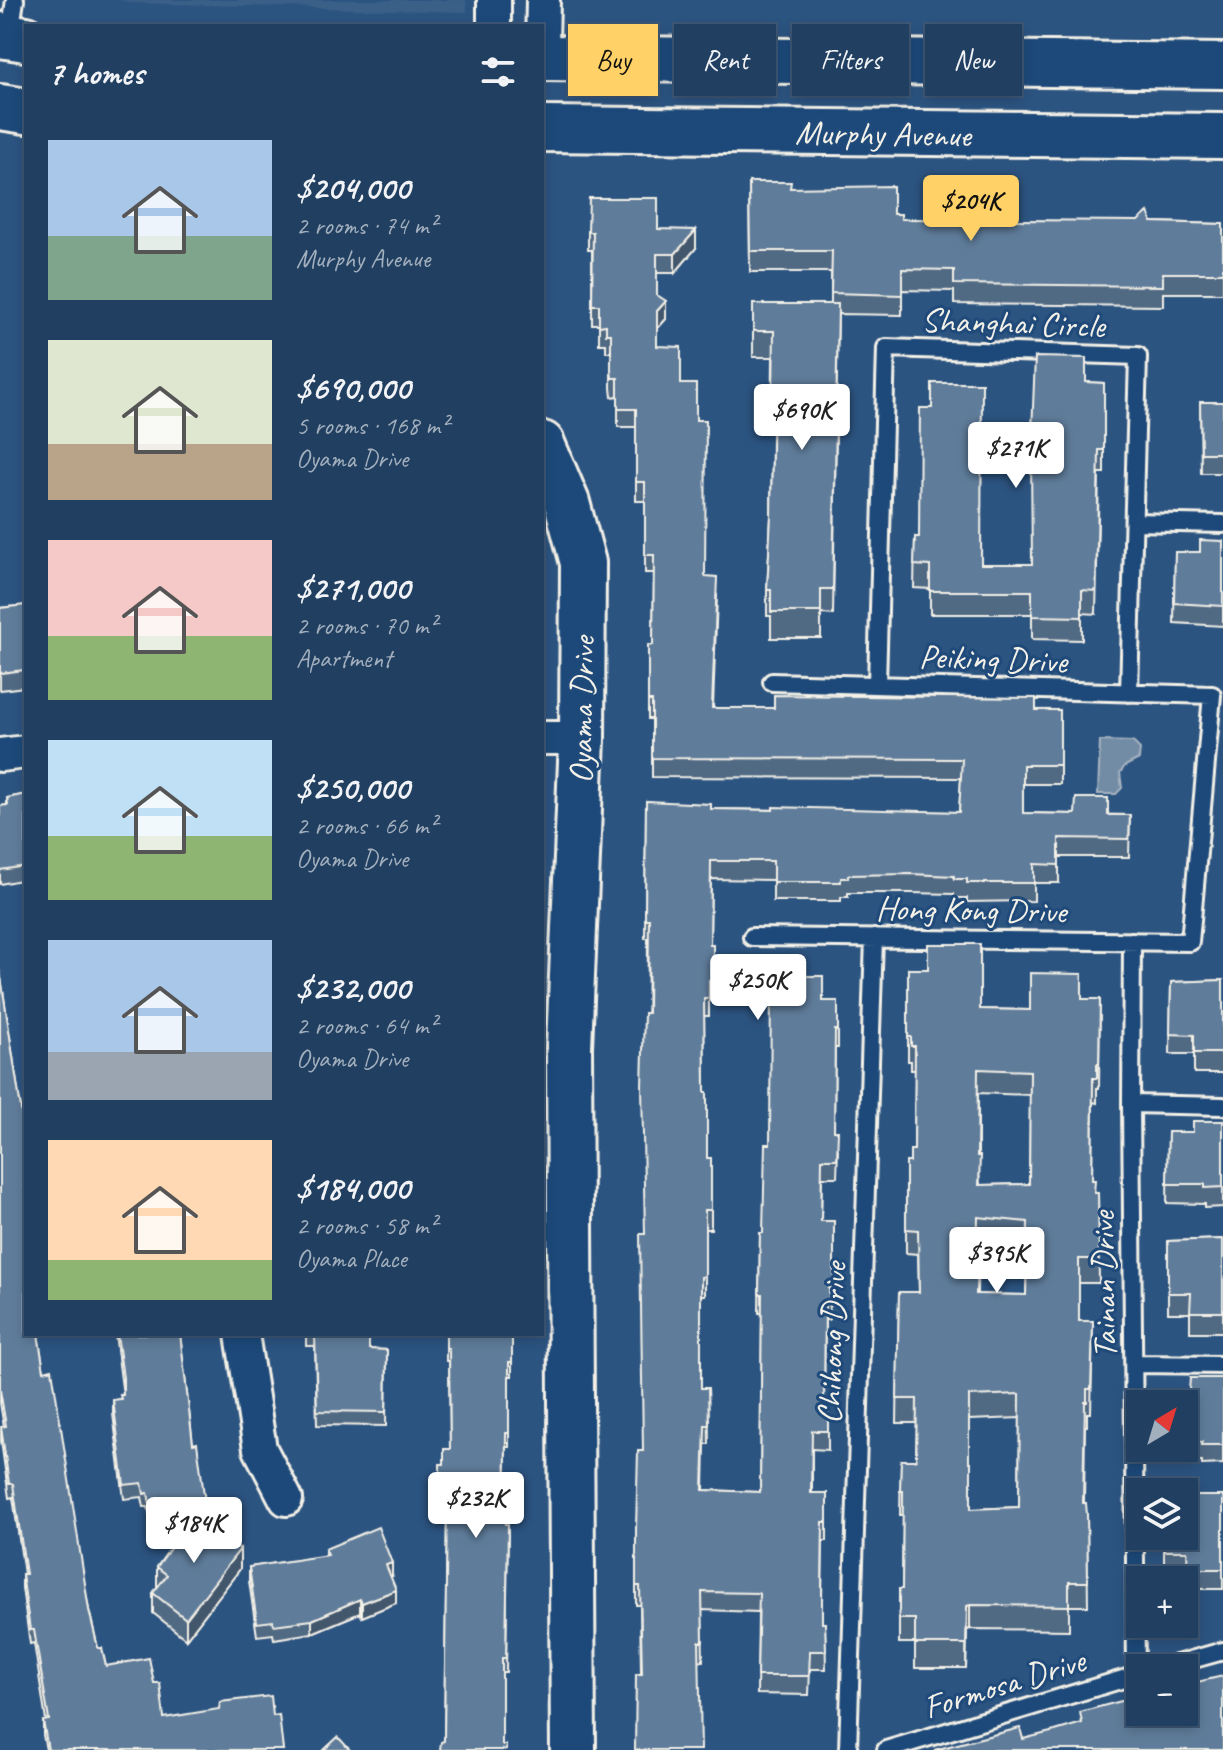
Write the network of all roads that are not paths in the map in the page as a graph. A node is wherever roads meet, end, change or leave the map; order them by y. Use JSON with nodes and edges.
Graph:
{"nodes":[{"id":1,"x":494,"y":0,"type":"edge"},
{"id":2,"x":543,"y":0,"type":"edge"},
{"id":3,"x":494,"y":24,"type":"edge"},
{"id":4,"x":542,"y":24,"type":"edge"},
{"id":5,"x":544,"y":58,"type":"edge"},
{"id":6,"x":1223,"y":66,"type":"edge"},
{"id":7,"x":0,"y":107,"type":"edge"},
{"id":8,"x":24,"y":111,"type":"edge"},
{"id":9,"x":544,"y":129,"type":"edge"},
{"id":10,"x":1223,"y":136,"type":"edge"},
{"id":11,"x":544,"y":449,"type":"edge"},
{"id":12,"x":1134,"y":522,"type":"junction"},
{"id":13,"x":1223,"y":524,"type":"edge"},
{"id":14,"x":772,"y":682,"type":"dead end"},
{"id":15,"x":877,"y":685,"type":"junction"},
{"id":16,"x":1129,"y":693,"type":"junction"},
{"id":17,"x":562,"y":738,"type":"edge"},
{"id":18,"x":24,"y":752,"type":"edge"},
{"id":19,"x":0,"y":755,"type":"edge"},
{"id":20,"x":1204,"y":794,"type":"junction"},
{"id":21,"x":1223,"y":796,"type":"edge"},
{"id":22,"x":752,"y":937,"type":"dead end"},
{"id":23,"x":874,"y":938,"type":"junction"},
{"id":24,"x":1132,"y":941,"type":"junction"},
{"id":25,"x":556,"y":1046,"type":"edge"},
{"id":26,"x":1131,"y":1104,"type":"junction"},
{"id":27,"x":1223,"y":1106,"type":"edge"},
{"id":28,"x":242,"y":1336,"type":"edge"},
{"id":29,"x":1134,"y":1364,"type":"junction"},
{"id":30,"x":1223,"y":1365,"type":"edge"},
{"id":31,"x":286,"y":1499,"type":"dead end"},
{"id":32,"x":1223,"y":1651,"type":"edge"},
{"id":33,"x":1138,"y":1654,"type":"edge"},
{"id":34,"x":1198,"y":1658,"type":"edge"},
{"id":35,"x":1126,"y":1679,"type":"edge"},
{"id":36,"x":573,"y":1750,"type":"edge"},
{"id":37,"x":848,"y":1750,"type":"edge"},
{"id":38,"x":886,"y":1750,"type":"edge"}],
"edges":[{"from":1,"to":3,"type":"street"},
{"from":2,"to":4,"type":"street"},
{"from":5,"to":6,"type":"main road"},
{"from":7,"to":8,"type":"main road"},
{"from":9,"to":10,"type":"main road","name":"Murphy Avenue"},
{"from":11,"to":17,"type":"main road","name":"Oyama Drive"},
{"from":12,"to":13,"type":"lane"},
{"from":12,"to":15,"type":"lane","name":"Shanghai Circle"},
{"from":12,"to":16,"type":"lane","name":"Shanghai Circle"},
{"from":14,"to":15,"type":"lane","name":"Peiking Drive"},
{"from":15,"to":16,"type":"lane","name":"Peiking Drive"},
{"from":16,"to":20,"type":"lane","name":"Peiking Drive"},
{"from":17,"to":25,"type":"main road","name":"Oyama Drive"},
{"from":18,"to":19,"type":"street"},
{"from":20,"to":21,"type":"lane"},
{"from":20,"to":24,"type":"lane","name":"Hong Kong Drive"},
{"from":22,"to":23,"type":"lane","name":"Hong Kong Drive"},
{"from":23,"to":24,"type":"lane","name":"Hong Kong Drive"},
{"from":23,"to":37,"type":"lane","name":"Chihong Drive"},
{"from":24,"to":26,"type":"lane","name":"Tainan Drive"},
{"from":25,"to":36,"type":"main road","name":"Oyama Drive"},
{"from":26,"to":27,"type":"lane"},
{"from":26,"to":29,"type":"lane","name":"Tainan Drive"},
{"from":28,"to":31,"type":"street"},
{"from":29,"to":30,"type":"lane"},
{"from":29,"to":33,"type":"lane","name":"Tainan Drive"},
{"from":32,"to":34,"type":"lane"},
{"from":35,"to":38,"type":"lane","name":"Formosa Drive"}]}
